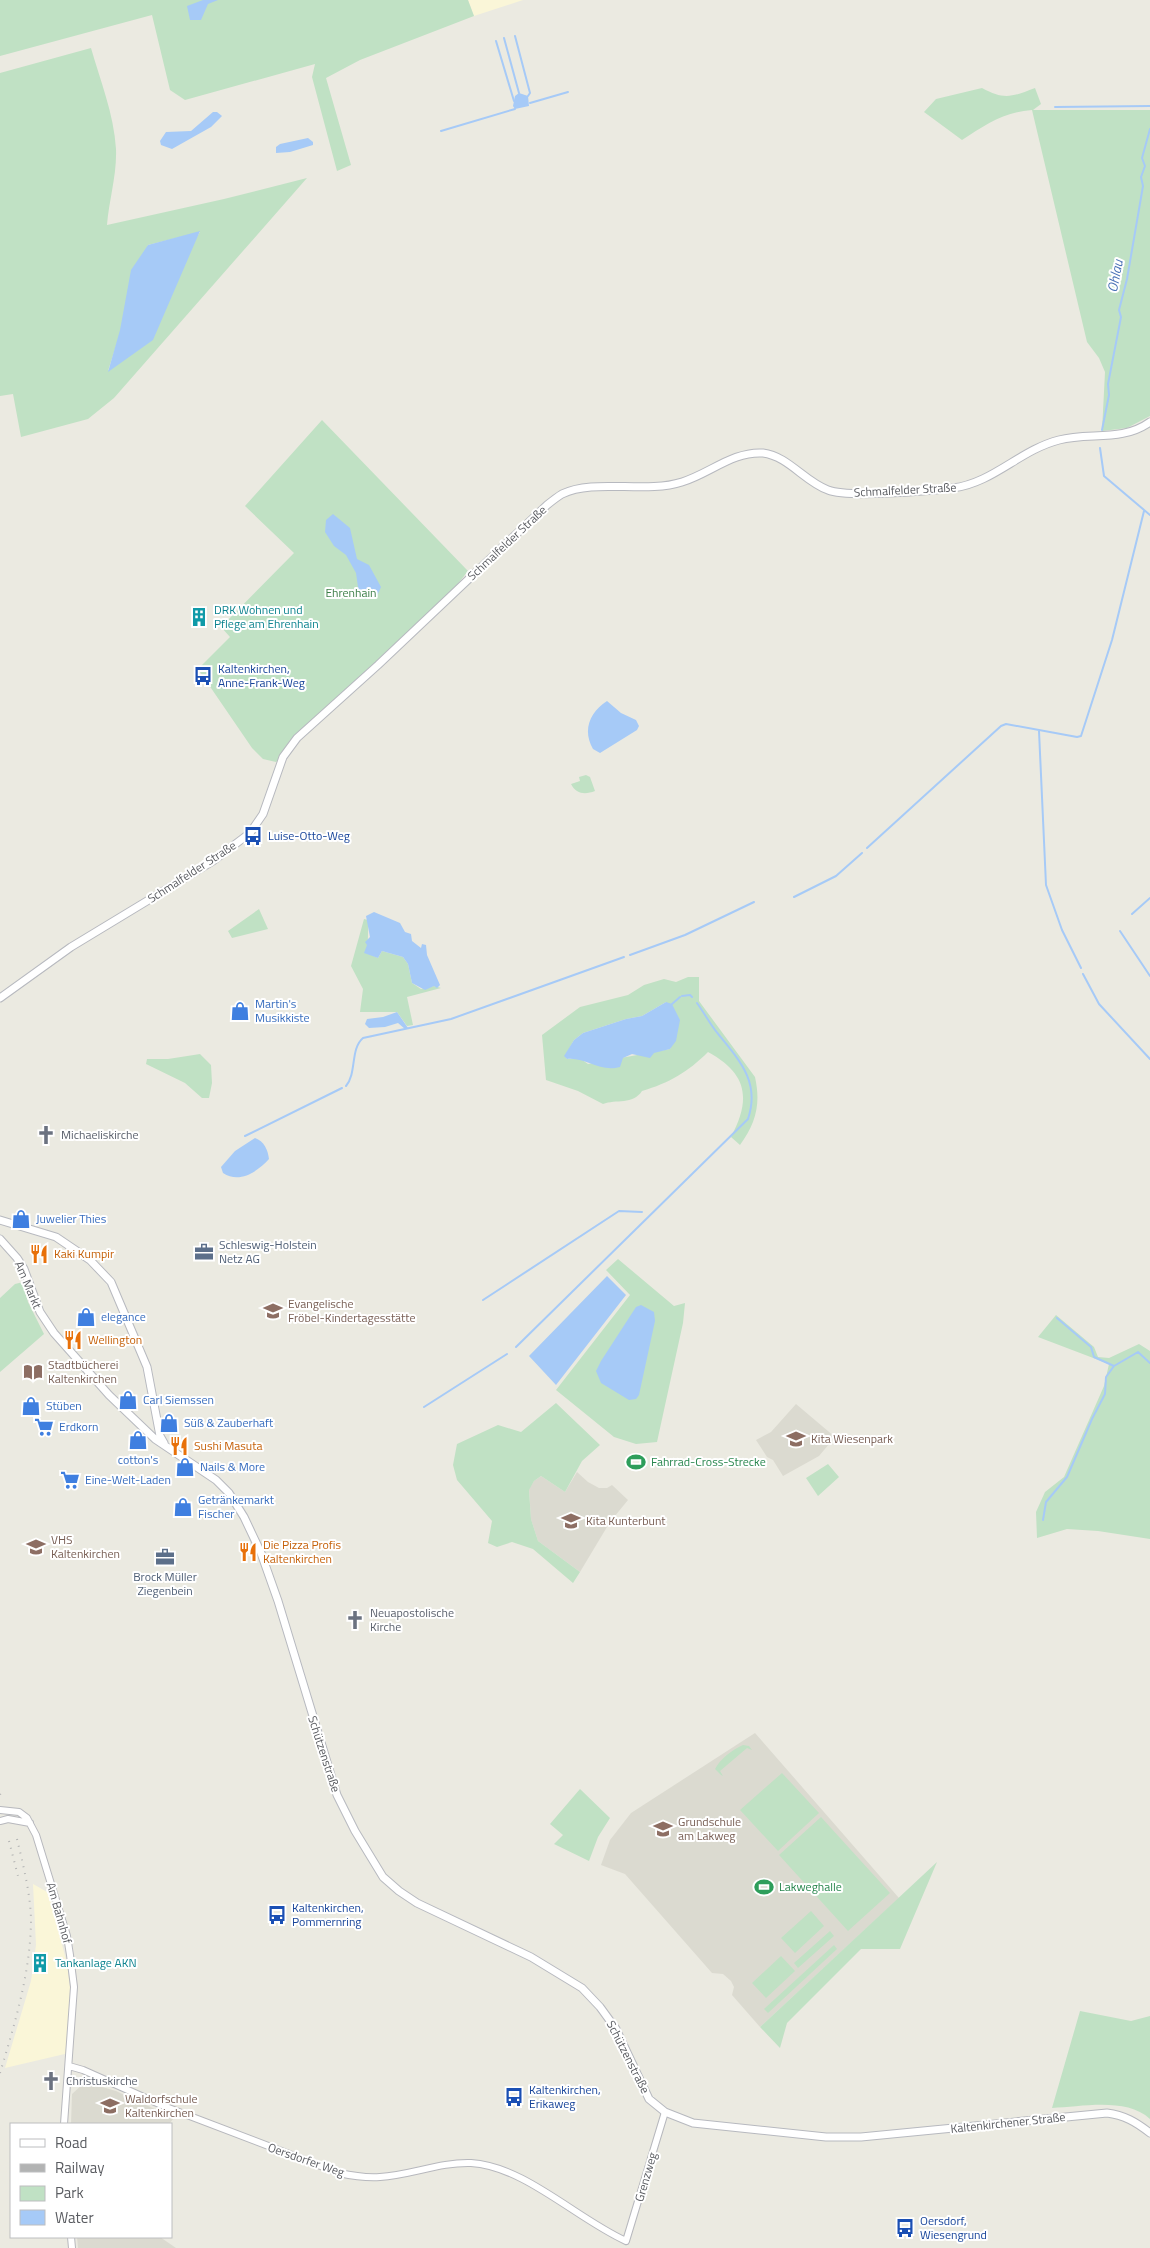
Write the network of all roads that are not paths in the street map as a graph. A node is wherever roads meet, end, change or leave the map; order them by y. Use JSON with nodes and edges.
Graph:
{"nodes":[{"id":1,"x":1150,"y":422,"type":"edge"},
{"id":2,"x":0,"y":998,"type":"edge"},
{"id":3,"x":1,"y":1221,"type":"edge"},
{"id":4,"x":0,"y":1238,"type":"edge"},
{"id":5,"x":54,"y":1333,"type":"joint"},
{"id":6,"x":158,"y":1427,"type":"junction"},
{"id":7,"x":148,"y":1433,"type":"junction"},
{"id":8,"x":167,"y":1448,"type":"junction"},
{"id":9,"x":0,"y":1810,"type":"edge"},
{"id":10,"x":0,"y":1821,"type":"edge"},
{"id":11,"x":30,"y":1823,"type":"junction"},
{"id":12,"x":69,"y":2066,"type":"junction"},
{"id":13,"x":665,"y":2112,"type":"junction"},
{"id":14,"x":64,"y":2123,"type":"edge"},
{"id":15,"x":1150,"y":2133,"type":"edge"},
{"id":16,"x":626,"y":2241,"type":"joint"}],
"edges":[{"from":1,"to":2,"type":"main road","name":"Schmalfelder Straße"},
{"from":3,"to":6,"type":"main road"},
{"from":4,"to":5,"type":"main road","name":"Am Markt"},
{"from":5,"to":7,"type":"main road","name":"Schützenstraße"},
{"from":6,"to":7,"type":"main road"},
{"from":6,"to":8,"type":"main road"},
{"from":7,"to":8,"type":"main road","name":"Schützenstraße"},
{"from":8,"to":13,"type":"main road","name":"Schützenstraße"},
{"from":9,"to":11,"type":"street"},
{"from":10,"to":11,"type":"street"},
{"from":11,"to":12,"type":"street","name":"Am Bahnhof"},
{"from":12,"to":14,"type":"street","name":"Am Bahnhof"},
{"from":12,"to":16,"type":"street","name":"Oersdorfer Weg"},
{"from":13,"to":15,"type":"main road","name":"Kaltenkirchener Straße"},
{"from":13,"to":16,"type":"street","name":"Grenzweg"}]}
